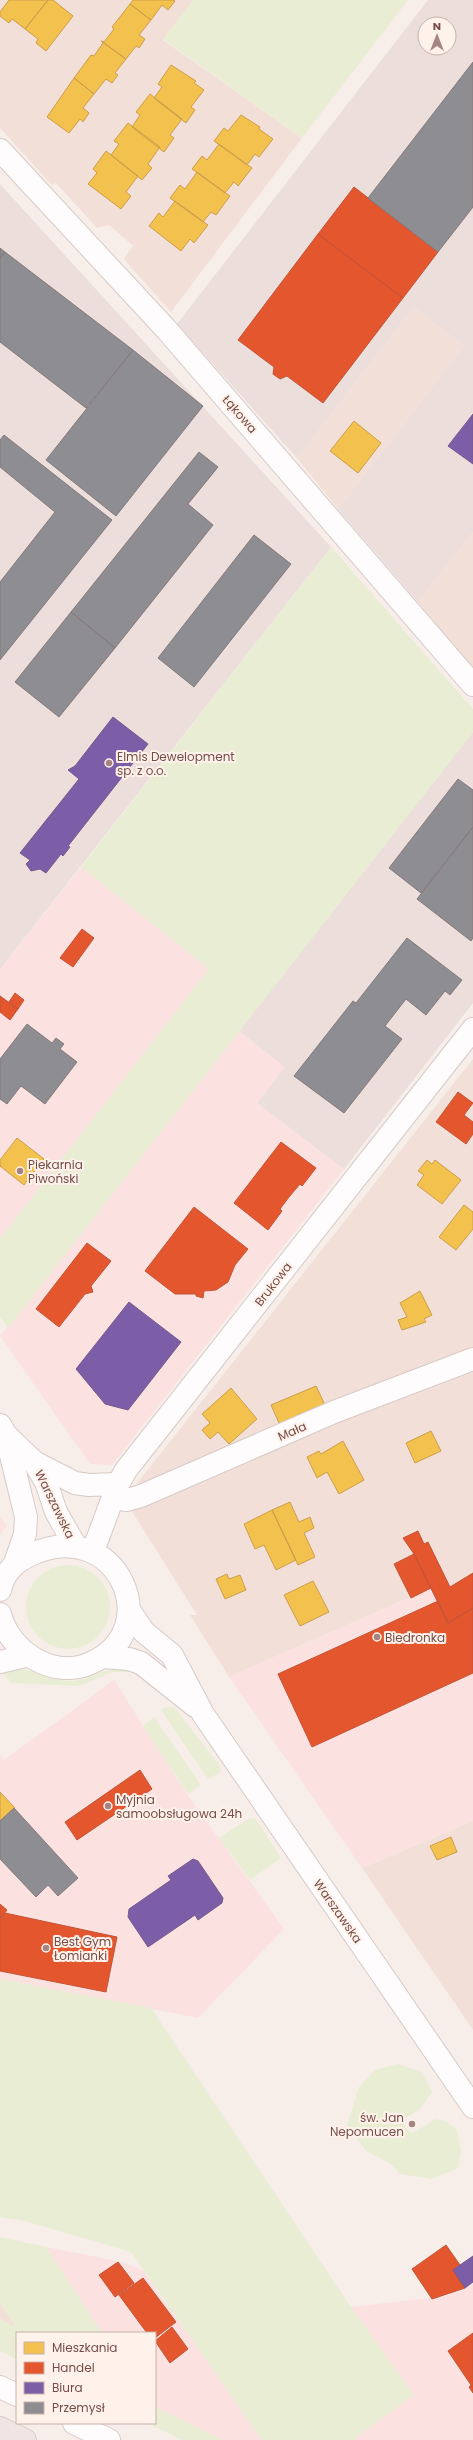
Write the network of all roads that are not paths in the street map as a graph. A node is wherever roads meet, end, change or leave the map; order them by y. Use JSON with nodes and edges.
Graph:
{"nodes":[{"id":1,"x":0,"y":150,"type":"edge"},
{"id":2,"x":473,"y":685,"type":"edge"},
{"id":3,"x":473,"y":1029,"type":"edge"},
{"id":4,"x":473,"y":1359,"type":"edge"},
{"id":5,"x":3,"y":1430,"type":"edge"},
{"id":6,"x":34,"y":1462,"type":"junction"},
{"id":7,"x":115,"y":1491,"type":"junction"},
{"id":8,"x":84,"y":1549,"type":"junction"},
{"id":9,"x":15,"y":1563,"type":"junction"},
{"id":10,"x":0,"y":1590,"type":"edge"},
{"id":11,"x":129,"y":1610,"type":"junction"},
{"id":12,"x":0,"y":1614,"type":"edge"},
{"id":13,"x":29,"y":1655,"type":"junction"},
{"id":14,"x":104,"y":1657,"type":"junction"},
{"id":15,"x":0,"y":1662,"type":"edge"},
{"id":16,"x":203,"y":1714,"type":"junction"},
{"id":17,"x":473,"y":2107,"type":"edge"},
{"id":18,"x":0,"y":2387,"type":"edge"},
{"id":19,"x":16,"y":2395,"type":"edge"},
{"id":20,"x":76,"y":2424,"type":"edge"},
{"id":21,"x":0,"y":2428,"type":"edge"},
{"id":22,"x":25,"y":2440,"type":"edge"},
{"id":23,"x":109,"y":2440,"type":"edge"}],
"edges":[{"from":1,"to":2,"type":"street","name":"Łąkowa"},
{"from":3,"to":7,"type":"street","name":"Brukowa"},
{"from":4,"to":7,"type":"street","name":"Mała"},
{"from":5,"to":6,"type":"street","name":"Warszawska"},
{"from":5,"to":9,"type":"street","name":"Warszawska"},
{"from":6,"to":7,"type":"street","name":"Warszawska"},
{"from":6,"to":8,"type":"street","name":"Warszawska"},
{"from":7,"to":8,"type":"street","name":"Brukowa"},
{"from":8,"to":9,"type":"street"},
{"from":8,"to":11,"type":"street"},
{"from":9,"to":10,"type":"street","name":"Warszawska"},
{"from":11,"to":14,"type":"street"},
{"from":11,"to":16,"type":"street","name":"Warszawska"},
{"from":12,"to":13,"type":"street"},
{"from":13,"to":14,"type":"street"},
{"from":13,"to":15,"type":"street"},
{"from":14,"to":16,"type":"street","name":"Warszawska"},
{"from":16,"to":17,"type":"street","name":"Warszawska"},
{"from":18,"to":19,"type":"street"},
{"from":20,"to":23,"type":"street"},
{"from":21,"to":22,"type":"highway"}]}
